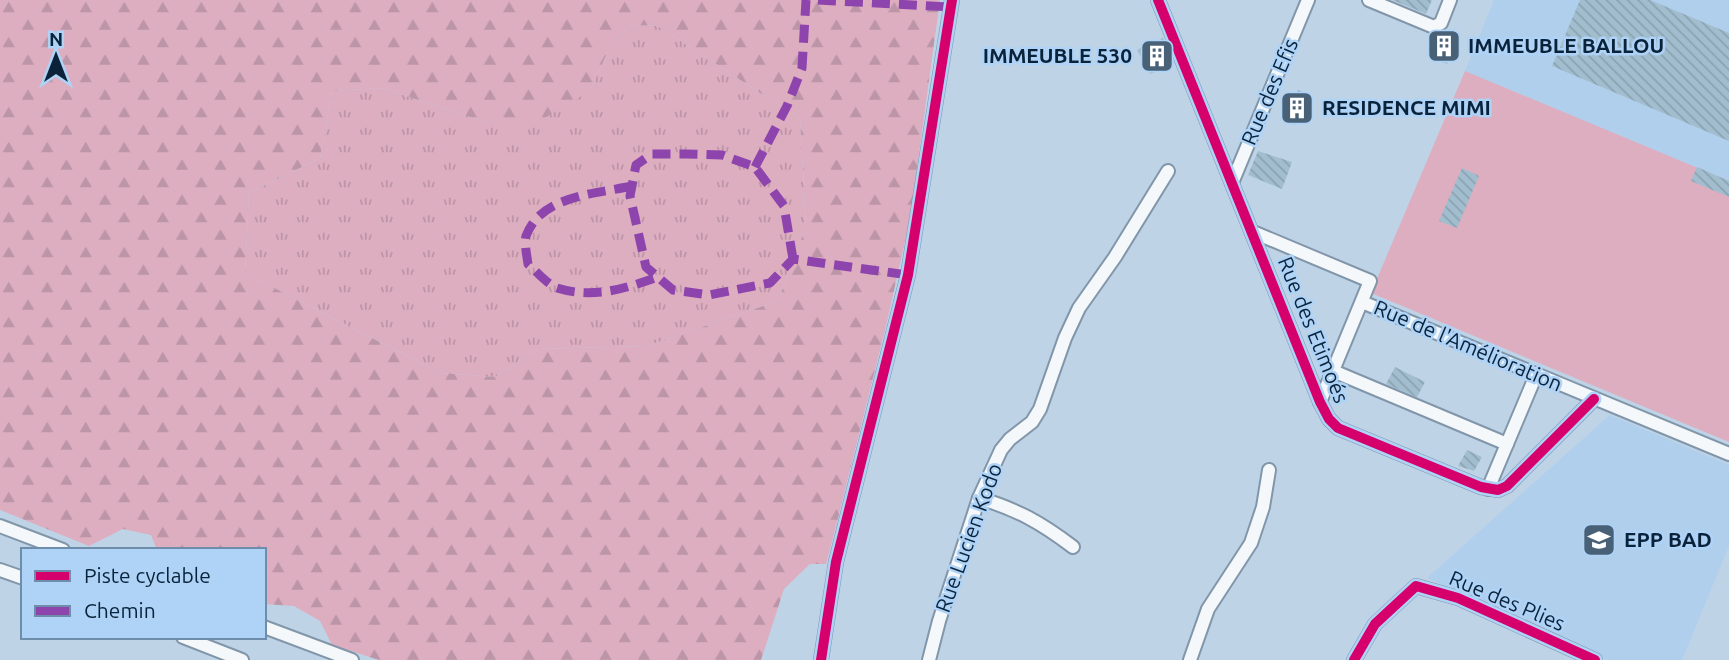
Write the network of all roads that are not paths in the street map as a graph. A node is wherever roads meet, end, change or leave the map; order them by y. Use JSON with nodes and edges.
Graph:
{"nodes":[{"id":1,"x":952,"y":0,"type":"edge"},
{"id":2,"x":1158,"y":0,"type":"edge"},
{"id":3,"x":1308,"y":0,"type":"edge"},
{"id":4,"x":1369,"y":0,"type":"edge"},
{"id":5,"x":1450,"y":0,"type":"edge"},
{"id":6,"x":1168,"y":171,"type":"dead end"},
{"id":7,"x":1232,"y":183,"type":"junction"},
{"id":8,"x":1252,"y":232,"type":"junction"},
{"id":9,"x":1362,"y":302,"type":"junction"},
{"id":10,"x":1333,"y":371,"type":"junction"},
{"id":11,"x":1536,"y":375,"type":"junction"},
{"id":12,"x":1594,"y":399,"type":"junction"},
{"id":13,"x":1320,"y":402,"type":"junction"},
{"id":14,"x":1507,"y":443,"type":"junction"},
{"id":15,"x":1729,"y":454,"type":"edge"},
{"id":16,"x":1269,"y":470,"type":"dead end"},
{"id":17,"x":1488,"y":489,"type":"junction"},
{"id":18,"x":979,"y":498,"type":"junction"},
{"id":19,"x":0,"y":526,"type":"edge"},
{"id":20,"x":1073,"y":547,"type":"dead end"},
{"id":21,"x":58,"y":548,"type":"edge"},
{"id":22,"x":0,"y":570,"type":"edge"},
{"id":23,"x":21,"y":577,"type":"edge"},
{"id":24,"x":266,"y":628,"type":"edge"},
{"id":25,"x":188,"y":639,"type":"edge"},
{"id":26,"x":242,"y":660,"type":"edge"},
{"id":27,"x":352,"y":660,"type":"edge"},
{"id":28,"x":821,"y":660,"type":"edge"},
{"id":29,"x":929,"y":660,"type":"edge"},
{"id":30,"x":1190,"y":660,"type":"edge"},
{"id":31,"x":1354,"y":660,"type":"edge"},
{"id":32,"x":1595,"y":660,"type":"edge"}],
"edges":[{"from":1,"to":28,"type":"street"},
{"from":2,"to":7,"type":"street","name":"Rue des Etimoés"},
{"from":3,"to":7,"type":"street","name":"Rue des Efis"},
{"from":4,"to":5,"type":"street"},
{"from":6,"to":18,"type":"street","name":"Rue Lucien Kodo"},
{"from":7,"to":8,"type":"street","name":"Rue des Etimoés"},
{"from":8,"to":9,"type":"street"},
{"from":8,"to":13,"type":"street","name":"Rue des Etimoés"},
{"from":9,"to":10,"type":"street"},
{"from":9,"to":11,"type":"street","name":"Rue de l'Amélioration"},
{"from":10,"to":13,"type":"street"},
{"from":10,"to":14,"type":"street"},
{"from":11,"to":12,"type":"street","name":"Rue de l'Amélioration"},
{"from":11,"to":14,"type":"street"},
{"from":12,"to":15,"type":"street","name":"Rue de l'Amélioration"},
{"from":12,"to":17,"type":"street"},
{"from":13,"to":17,"type":"street","name":"Rue des Etimoés"},
{"from":14,"to":17,"type":"street"},
{"from":16,"to":30,"type":"street"},
{"from":18,"to":20,"type":"street"},
{"from":18,"to":29,"type":"street","name":"Rue Lucien Kodo"},
{"from":19,"to":21,"type":"street"},
{"from":22,"to":23,"type":"street"},
{"from":24,"to":27,"type":"street"},
{"from":25,"to":26,"type":"street"},
{"from":31,"to":32,"type":"street","name":"Rue des Plies"}]}
